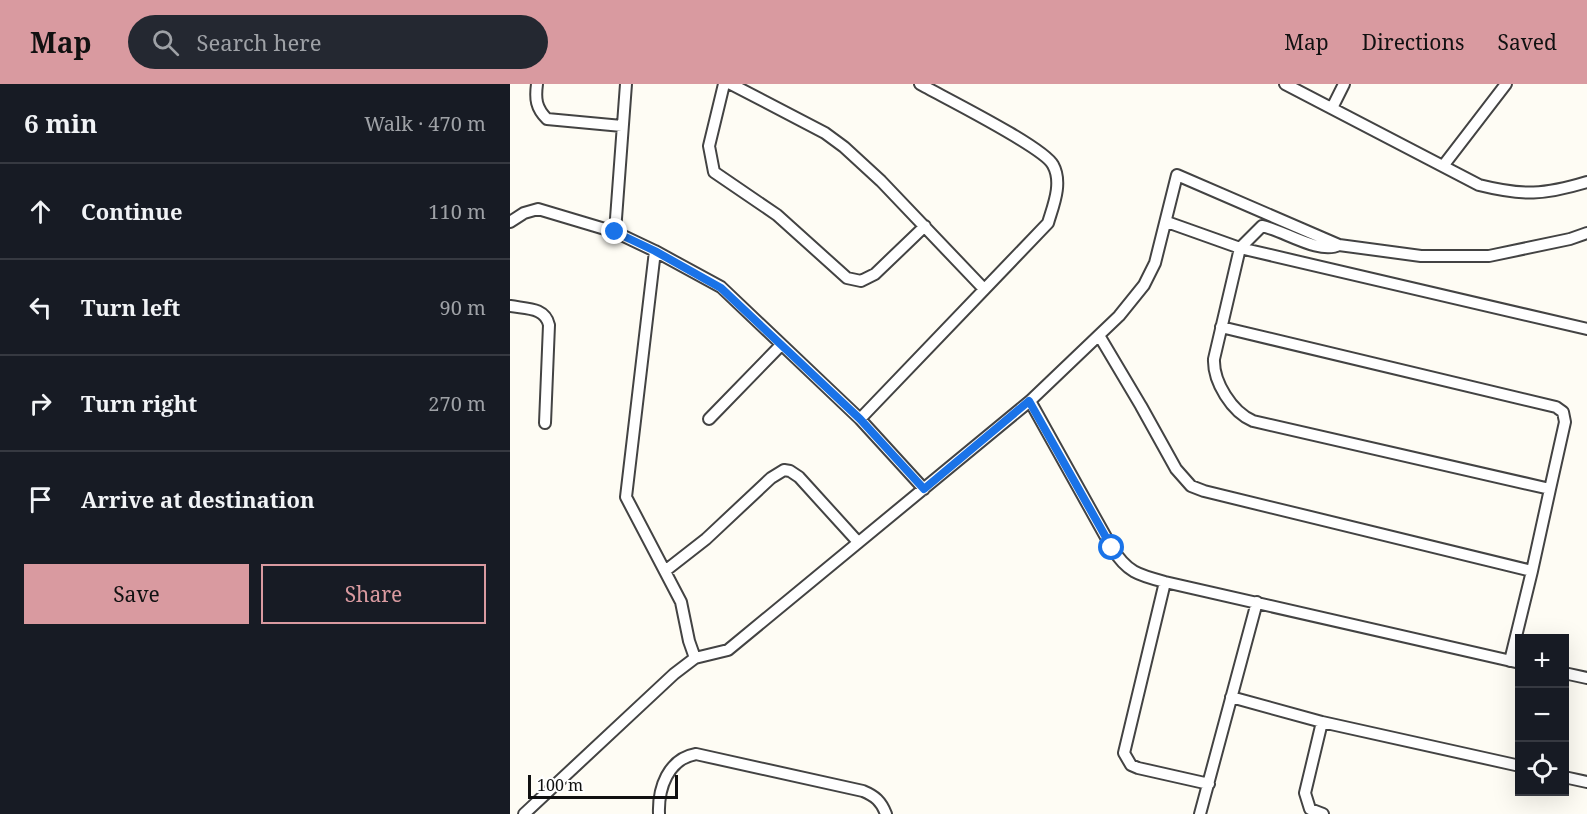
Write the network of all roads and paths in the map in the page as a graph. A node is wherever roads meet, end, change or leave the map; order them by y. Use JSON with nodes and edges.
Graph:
{"nodes":[{"id":1,"x":537,"y":84,"type":"edge"},
{"id":2,"x":626,"y":84,"type":"edge"},
{"id":3,"x":724,"y":84,"type":"edge"},
{"id":4,"x":731,"y":84,"type":"edge"},
{"id":5,"x":920,"y":84,"type":"edge"},
{"id":6,"x":1285,"y":84,"type":"edge"},
{"id":7,"x":1344,"y":84,"type":"edge"},
{"id":8,"x":1506,"y":84,"type":"edge"},
{"id":9,"x":1332,"y":108,"type":"junction"},
{"id":10,"x":622,"y":126,"type":"junction"},
{"id":11,"x":1443,"y":166,"type":"junction"},
{"id":12,"x":1587,"y":182,"type":"edge"},
{"id":13,"x":510,"y":222,"type":"edge"},
{"id":14,"x":1167,"y":222,"type":"junction"},
{"id":15,"x":925,"y":226,"type":"junction"},
{"id":16,"x":615,"y":232,"type":"junction"},
{"id":17,"x":1587,"y":232,"type":"edge"},
{"id":18,"x":1339,"y":245,"type":"junction"},
{"id":19,"x":1240,"y":248,"type":"junction"},
{"id":20,"x":655,"y":251,"type":"junction"},
{"id":21,"x":984,"y":289,"type":"junction"},
{"id":22,"x":510,"y":306,"type":"edge"},
{"id":23,"x":1221,"y":327,"type":"junction"},
{"id":24,"x":1587,"y":329,"type":"edge"},
{"id":25,"x":1100,"y":337,"type":"junction"},
{"id":26,"x":781,"y":345,"type":"junction"},
{"id":27,"x":1029,"y":401,"type":"junction"},
{"id":28,"x":708,"y":419,"type":"dead end"},
{"id":29,"x":860,"y":419,"type":"junction"},
{"id":30,"x":545,"y":423,"type":"dead end"},
{"id":31,"x":924,"y":489,"type":"junction"},
{"id":32,"x":1550,"y":489,"type":"junction"},
{"id":33,"x":858,"y":542,"type":"junction"},
{"id":34,"x":665,"y":571,"type":"junction"},
{"id":35,"x":1532,"y":571,"type":"junction"},
{"id":36,"x":1165,"y":582,"type":"junction"},
{"id":37,"x":1257,"y":602,"type":"junction"},
{"id":38,"x":1520,"y":634,"type":"edge"},
{"id":39,"x":695,"y":658,"type":"junction"},
{"id":40,"x":1515,"y":662,"type":"edge"},
{"id":41,"x":1569,"y":673,"type":"edge"},
{"id":42,"x":1586,"y":674,"type":"edge"},
{"id":43,"x":1231,"y":697,"type":"junction"},
{"id":44,"x":1322,"y":722,"type":"junction"},
{"id":45,"x":1515,"y":765,"type":"edge"},
{"id":46,"x":1569,"y":778,"type":"edge"},
{"id":47,"x":1587,"y":782,"type":"edge"},
{"id":48,"x":1209,"y":784,"type":"junction"},
{"id":49,"x":524,"y":814,"type":"edge"},
{"id":50,"x":659,"y":814,"type":"edge"},
{"id":51,"x":886,"y":814,"type":"edge"},
{"id":52,"x":1200,"y":814,"type":"edge"},
{"id":53,"x":1323,"y":814,"type":"edge"}],
"edges":[{"from":1,"to":10,"type":"street"},
{"from":2,"to":10,"type":"street"},
{"from":3,"to":15,"type":"street"},
{"from":4,"to":15,"type":"street"},
{"from":5,"to":21,"type":"street"},
{"from":6,"to":9,"type":"street"},
{"from":7,"to":9,"type":"street"},
{"from":8,"to":11,"type":"street"},
{"from":9,"to":11,"type":"street"},
{"from":10,"to":16,"type":"street"},
{"from":11,"to":12,"type":"street"},
{"from":13,"to":16,"type":"street"},
{"from":14,"to":18,"type":"street"},
{"from":14,"to":19,"type":"street"},
{"from":14,"to":25,"type":"street"},
{"from":15,"to":21,"type":"street"},
{"from":16,"to":20,"type":"street"},
{"from":17,"to":18,"type":"street"},
{"from":18,"to":19,"type":"street"},
{"from":19,"to":23,"type":"street"},
{"from":19,"to":24,"type":"street"},
{"from":20,"to":26,"type":"street"},
{"from":20,"to":34,"type":"street"},
{"from":21,"to":29,"type":"street"},
{"from":22,"to":30,"type":"street"},
{"from":23,"to":32,"type":"street"},
{"from":23,"to":32,"type":"street"},
{"from":25,"to":27,"type":"street"},
{"from":25,"to":35,"type":"street"},
{"from":26,"to":28,"type":"street"},
{"from":26,"to":29,"type":"street"},
{"from":27,"to":31,"type":"street"},
{"from":27,"to":36,"type":"street"},
{"from":29,"to":31,"type":"street"},
{"from":31,"to":33,"type":"street"},
{"from":32,"to":35,"type":"street"},
{"from":33,"to":34,"type":"street"},
{"from":33,"to":39,"type":"street"},
{"from":34,"to":39,"type":"street"},
{"from":35,"to":38,"type":"street"},
{"from":36,"to":37,"type":"street"},
{"from":36,"to":48,"type":"street"},
{"from":37,"to":40,"type":"street"},
{"from":37,"to":43,"type":"street"},
{"from":39,"to":49,"type":"street"},
{"from":41,"to":42,"type":"street"},
{"from":43,"to":44,"type":"street"},
{"from":43,"to":48,"type":"street"},
{"from":44,"to":45,"type":"street"},
{"from":44,"to":53,"type":"street"},
{"from":46,"to":47,"type":"street"},
{"from":48,"to":52,"type":"street"},
{"from":50,"to":51,"type":"street"}]}
